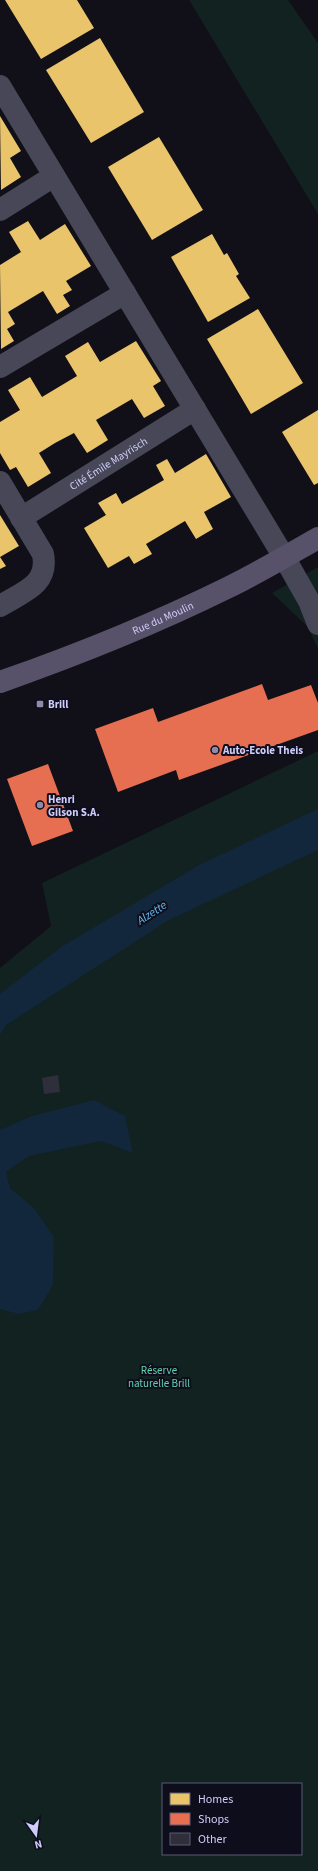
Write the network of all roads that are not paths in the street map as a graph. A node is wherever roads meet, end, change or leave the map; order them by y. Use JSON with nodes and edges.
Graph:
{"nodes":[{"id":1,"x":0,"y":86,"type":"edge"},
{"id":2,"x":54,"y":176,"type":"junction"},
{"id":3,"x":0,"y":210,"type":"edge"},
{"id":4,"x":125,"y":293,"type":"junction"},
{"id":5,"x":0,"y":368,"type":"edge"},
{"id":6,"x":195,"y":409,"type":"junction"},
{"id":7,"x":0,"y":482,"type":"edge"},
{"id":8,"x":21,"y":518,"type":"junction"},
{"id":9,"x":318,"y":538,"type":"edge"},
{"id":10,"x":284,"y":557,"type":"junction"},
{"id":11,"x":0,"y":606,"type":"edge"},
{"id":12,"x":318,"y":624,"type":"edge"},
{"id":13,"x":0,"y":682,"type":"edge"}],
"edges":[{"from":1,"to":2,"type":"street"},
{"from":2,"to":3,"type":"street"},
{"from":2,"to":4,"type":"street"},
{"from":4,"to":5,"type":"street"},
{"from":4,"to":6,"type":"street"},
{"from":6,"to":8,"type":"street","name":"Cité Émile Mayrisch"},
{"from":6,"to":10,"type":"street"},
{"from":7,"to":8,"type":"street"},
{"from":8,"to":11,"type":"street"},
{"from":9,"to":10,"type":"main road","name":"Rue du Moulin"},
{"from":10,"to":12,"type":"street"},
{"from":10,"to":13,"type":"main road","name":"Rue du Moulin"}]}
